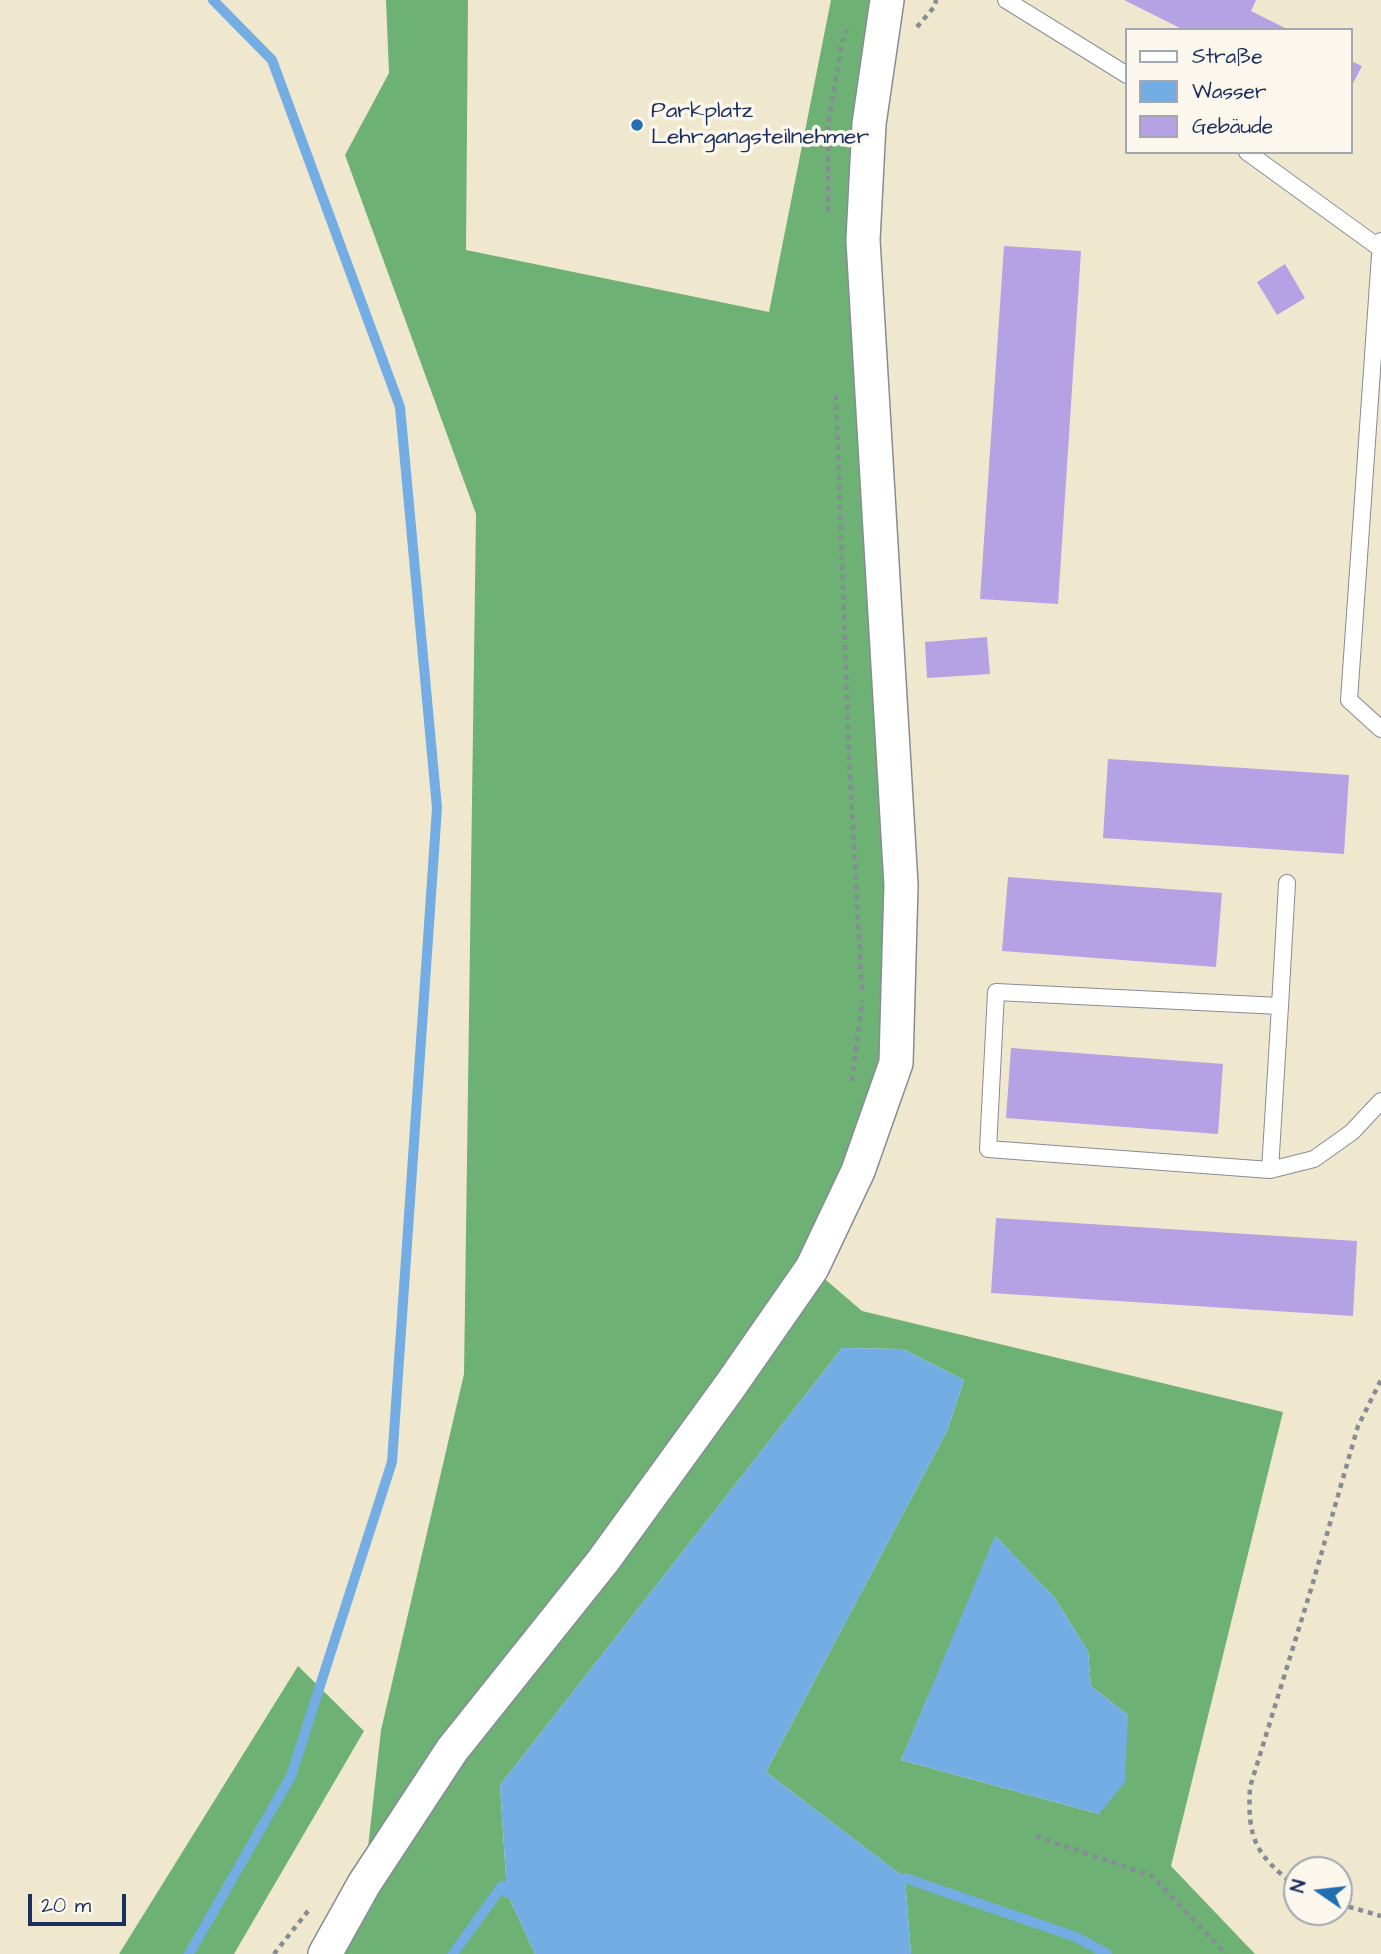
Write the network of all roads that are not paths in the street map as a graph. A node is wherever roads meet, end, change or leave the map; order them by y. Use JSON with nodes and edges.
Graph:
{"nodes":[{"id":1,"x":887,"y":0,"type":"edge"},
{"id":2,"x":1006,"y":0,"type":"edge"},
{"id":3,"x":1126,"y":74,"type":"edge"},
{"id":4,"x":1250,"y":154,"type":"edge"},
{"id":5,"x":1380,"y":246,"type":"edge"},
{"id":6,"x":1381,"y":729,"type":"edge"},
{"id":7,"x":1287,"y":883,"type":"dead end"},
{"id":8,"x":1280,"y":1006,"type":"junction"},
{"id":9,"x":1381,"y":1101,"type":"edge"},
{"id":10,"x":1270,"y":1170,"type":"junction"},
{"id":11,"x":326,"y":1954,"type":"edge"}],
"edges":[{"from":1,"to":11,"type":"street"},
{"from":2,"to":3,"type":"lane"},
{"from":4,"to":5,"type":"lane"},
{"from":5,"to":6,"type":"lane"},
{"from":7,"to":8,"type":"lane"},
{"from":8,"to":10,"type":"lane"},
{"from":8,"to":10,"type":"lane"},
{"from":9,"to":10,"type":"lane"}]}
